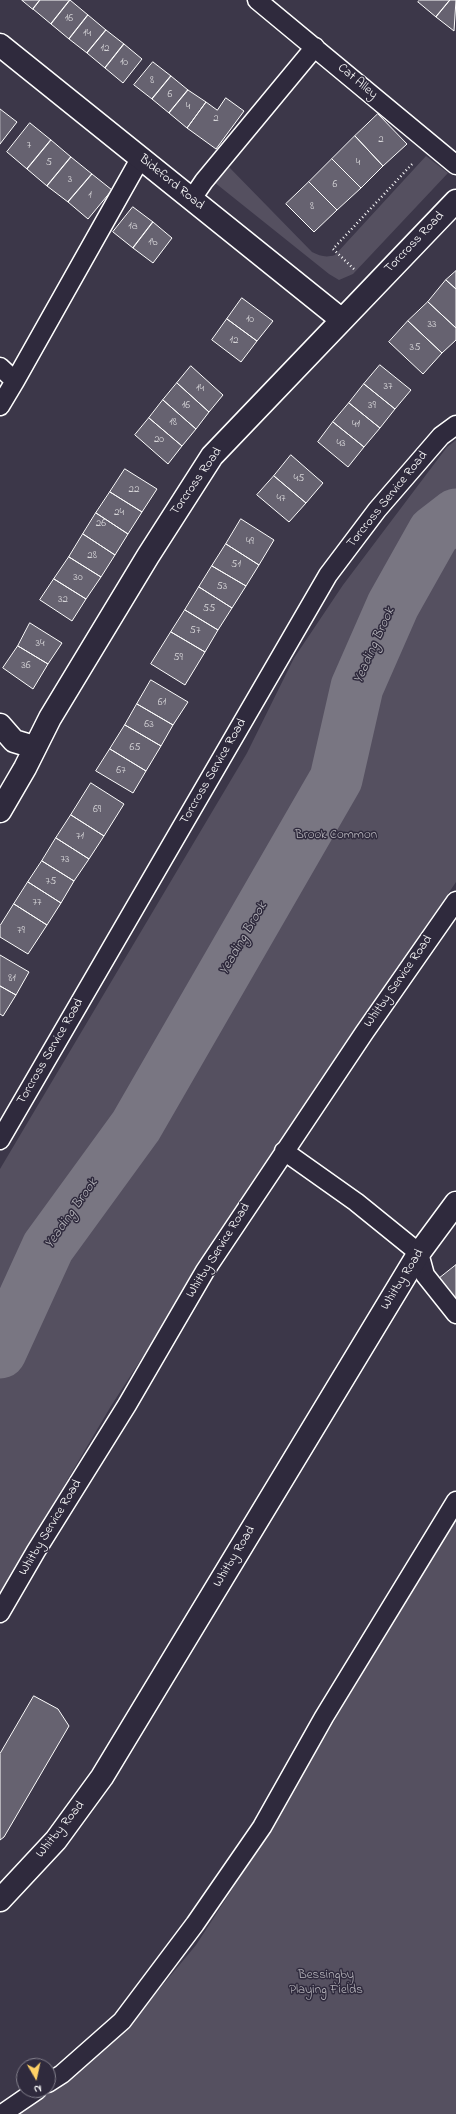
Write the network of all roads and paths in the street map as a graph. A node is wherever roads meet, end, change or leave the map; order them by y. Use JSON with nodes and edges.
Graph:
{"nodes":[{"id":1,"x":257,"y":0,"type":"edge"},
{"id":2,"x":0,"y":45,"type":"edge"},
{"id":3,"x":315,"y":47,"type":"junction"},
{"id":4,"x":140,"y":159,"type":"junction"},
{"id":5,"x":416,"y":161,"type":"dead end"},
{"id":6,"x":456,"y":165,"type":"edge"},
{"id":7,"x":191,"y":200,"type":"junction"},
{"id":8,"x":456,"y":200,"type":"edge"},
{"id":9,"x":359,"y":274,"type":"dead end"},
{"id":10,"x":342,"y":320,"type":"junction"},
{"id":11,"x":0,"y":367,"type":"edge"},
{"id":12,"x":15,"y":381,"type":"junction"},
{"id":13,"x":0,"y":406,"type":"edge"},
{"id":14,"x":456,"y":425,"type":"edge"},
{"id":15,"x":0,"y":725,"type":"edge"},
{"id":16,"x":34,"y":748,"type":"junction"},
{"id":17,"x":0,"y":811,"type":"edge"},
{"id":18,"x":456,"y":901,"type":"edge"},
{"id":19,"x":0,"y":1140,"type":"edge"},
{"id":20,"x":284,"y":1151,"type":"junction"},
{"id":21,"x":456,"y":1204,"type":"edge"},
{"id":22,"x":419,"y":1253,"type":"junction"},
{"id":23,"x":456,"y":1314,"type":"edge"},
{"id":24,"x":456,"y":1501,"type":"edge"},
{"id":25,"x":0,"y":1613,"type":"edge"},
{"id":26,"x":0,"y":1900,"type":"edge"},
{"id":27,"x":56,"y":2078,"type":"edge"},
{"id":28,"x":25,"y":2098,"type":"edge"},
{"id":29,"x":2,"y":2114,"type":"edge"}],
"edges":[{"from":1,"to":3,"type":"lane","name":"Cat Alley"},
{"from":2,"to":4,"type":"street","name":"Bideford Road"},
{"from":3,"to":6,"type":"lane","name":"Cat Alley"},
{"from":3,"to":7,"type":"lane"},
{"from":4,"to":7,"type":"street","name":"Bideford Road"},
{"from":4,"to":12,"type":"lane"},
{"from":5,"to":9,"type":"path"},
{"from":7,"to":10,"type":"street","name":"Bideford Road"},
{"from":8,"to":10,"type":"street","name":"Torcross Road"},
{"from":10,"to":16,"type":"street","name":"Torcross Road"},
{"from":11,"to":12,"type":"lane"},
{"from":12,"to":13,"type":"lane"},
{"from":14,"to":19,"type":"lane","name":"Torcross Service Road"},
{"from":15,"to":16,"type":"street"},
{"from":16,"to":17,"type":"street","name":"Torcross Road"},
{"from":18,"to":20,"type":"lane","name":"Whitby Service Road"},
{"from":20,"to":22,"type":"lane"},
{"from":20,"to":25,"type":"lane","name":"Whitby Service Road"},
{"from":21,"to":22,"type":"street","name":"Whitby Road"},
{"from":22,"to":23,"type":"lane"},
{"from":22,"to":26,"type":"street","name":"Whitby Road"},
{"from":24,"to":27,"type":"lane"},
{"from":28,"to":29,"type":"lane"}]}
